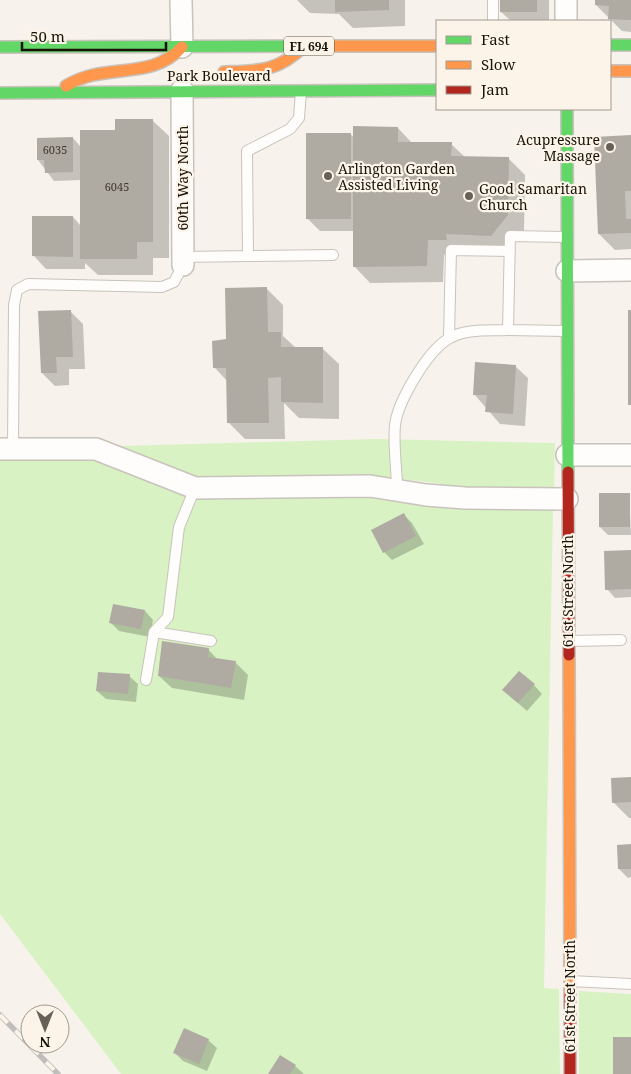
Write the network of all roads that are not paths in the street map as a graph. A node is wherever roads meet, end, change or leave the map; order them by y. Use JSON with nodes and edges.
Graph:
{"nodes":[{"id":1,"x":181,"y":0,"type":"edge"},
{"id":2,"x":493,"y":0,"type":"edge"},
{"id":3,"x":566,"y":0,"type":"edge"},
{"id":4,"x":493,"y":20,"type":"edge"},
{"id":5,"x":566,"y":20,"type":"edge"},
{"id":6,"x":611,"y":45,"type":"edge"},
{"id":7,"x":631,"y":45,"type":"edge"},
{"id":8,"x":304,"y":46,"type":"junction"},
{"id":9,"x":436,"y":46,"type":"edge"},
{"id":10,"x":0,"y":47,"type":"edge"},
{"id":11,"x":182,"y":47,"type":"junction"},
{"id":12,"x":611,"y":71,"type":"edge"},
{"id":13,"x":631,"y":71,"type":"edge"},
{"id":14,"x":182,"y":90,"type":"junction"},
{"id":15,"x":301,"y":90,"type":"junction"},
{"id":16,"x":436,"y":90,"type":"edge"},
{"id":17,"x":56,"y":92,"type":"junction"},
{"id":18,"x":0,"y":93,"type":"edge"},
{"id":19,"x":567,"y":110,"type":"edge"},
{"id":20,"x":567,"y":237,"type":"junction"},
{"id":21,"x":510,"y":251,"type":"junction"},
{"id":22,"x":248,"y":256,"type":"junction"},
{"id":23,"x":333,"y":256,"type":"dead end"},
{"id":24,"x":182,"y":261,"type":"junction"},
{"id":25,"x":631,"y":270,"type":"edge"},
{"id":26,"x":567,"y":271,"type":"junction"},
{"id":27,"x":508,"y":330,"type":"junction"},
{"id":28,"x":567,"y":331,"type":"junction"},
{"id":29,"x":449,"y":338,"type":"junction"},
{"id":30,"x":6,"y":449,"type":"edge"},
{"id":31,"x":566,"y":455,"type":"junction"},
{"id":32,"x":631,"y":455,"type":"edge"},
{"id":33,"x":195,"y":488,"type":"junction"},
{"id":34,"x":397,"y":490,"type":"junction"},
{"id":35,"x":566,"y":499,"type":"junction"},
{"id":36,"x":154,"y":632,"type":"junction"},
{"id":37,"x":621,"y":640,"type":"dead end"},
{"id":38,"x":211,"y":641,"type":"dead end"},
{"id":39,"x":567,"y":641,"type":"junction"},
{"id":40,"x":146,"y":680,"type":"dead end"},
{"id":41,"x":569,"y":981,"type":"junction"},
{"id":42,"x":631,"y":984,"type":"edge"},
{"id":43,"x":570,"y":1074,"type":"edge"}],
"edges":[{"from":1,"to":11,"type":"street"},
{"from":2,"to":4,"type":"lane"},
{"from":3,"to":5,"type":"street"},
{"from":6,"to":7,"type":"main road"},
{"from":8,"to":9,"type":"main road","name":"Park Boulevard","number":"FL 694"},
{"from":8,"to":11,"type":"main road","name":"Park Boulevard","number":"FL 694"},
{"from":8,"to":14,"type":"main road"},
{"from":10,"to":11,"type":"main road","name":"Park Boulevard","number":"FL 694"},
{"from":11,"to":17,"type":"main road"},
{"from":12,"to":13,"type":"main road"},
{"from":14,"to":15,"type":"main road","name":"Park Boulevard"},
{"from":14,"to":17,"type":"main road","name":"Park Boulevard"},
{"from":14,"to":24,"type":"street","name":"60th Way North"},
{"from":15,"to":16,"type":"main road","name":"Park Boulevard"},
{"from":15,"to":22,"type":"lane"},
{"from":17,"to":18,"type":"main road","name":"Park Boulevard"},
{"from":19,"to":20,"type":"main road","name":"61st Street North"},
{"from":20,"to":21,"type":"lane"},
{"from":20,"to":26,"type":"main road","name":"61st Street North"},
{"from":21,"to":27,"type":"lane"},
{"from":21,"to":29,"type":"lane"},
{"from":22,"to":23,"type":"lane"},
{"from":22,"to":24,"type":"lane"},
{"from":24,"to":30,"type":"lane"},
{"from":25,"to":26,"type":"street"},
{"from":26,"to":28,"type":"main road","name":"61st Street North"},
{"from":27,"to":28,"type":"lane"},
{"from":27,"to":29,"type":"lane"},
{"from":28,"to":31,"type":"main road","name":"61st Street North"},
{"from":29,"to":34,"type":"lane"},
{"from":30,"to":33,"type":"street"},
{"from":31,"to":32,"type":"street"},
{"from":31,"to":35,"type":"main road","name":"61st Street North"},
{"from":33,"to":34,"type":"street"},
{"from":33,"to":36,"type":"lane"},
{"from":34,"to":35,"type":"street"},
{"from":35,"to":39,"type":"main road","name":"61st Street North"},
{"from":36,"to":38,"type":"lane"},
{"from":36,"to":40,"type":"lane"},
{"from":37,"to":39,"type":"lane"},
{"from":39,"to":41,"type":"main road","name":"61st Street North"},
{"from":41,"to":42,"type":"lane"},
{"from":41,"to":43,"type":"main road","name":"61st Street North"}]}
